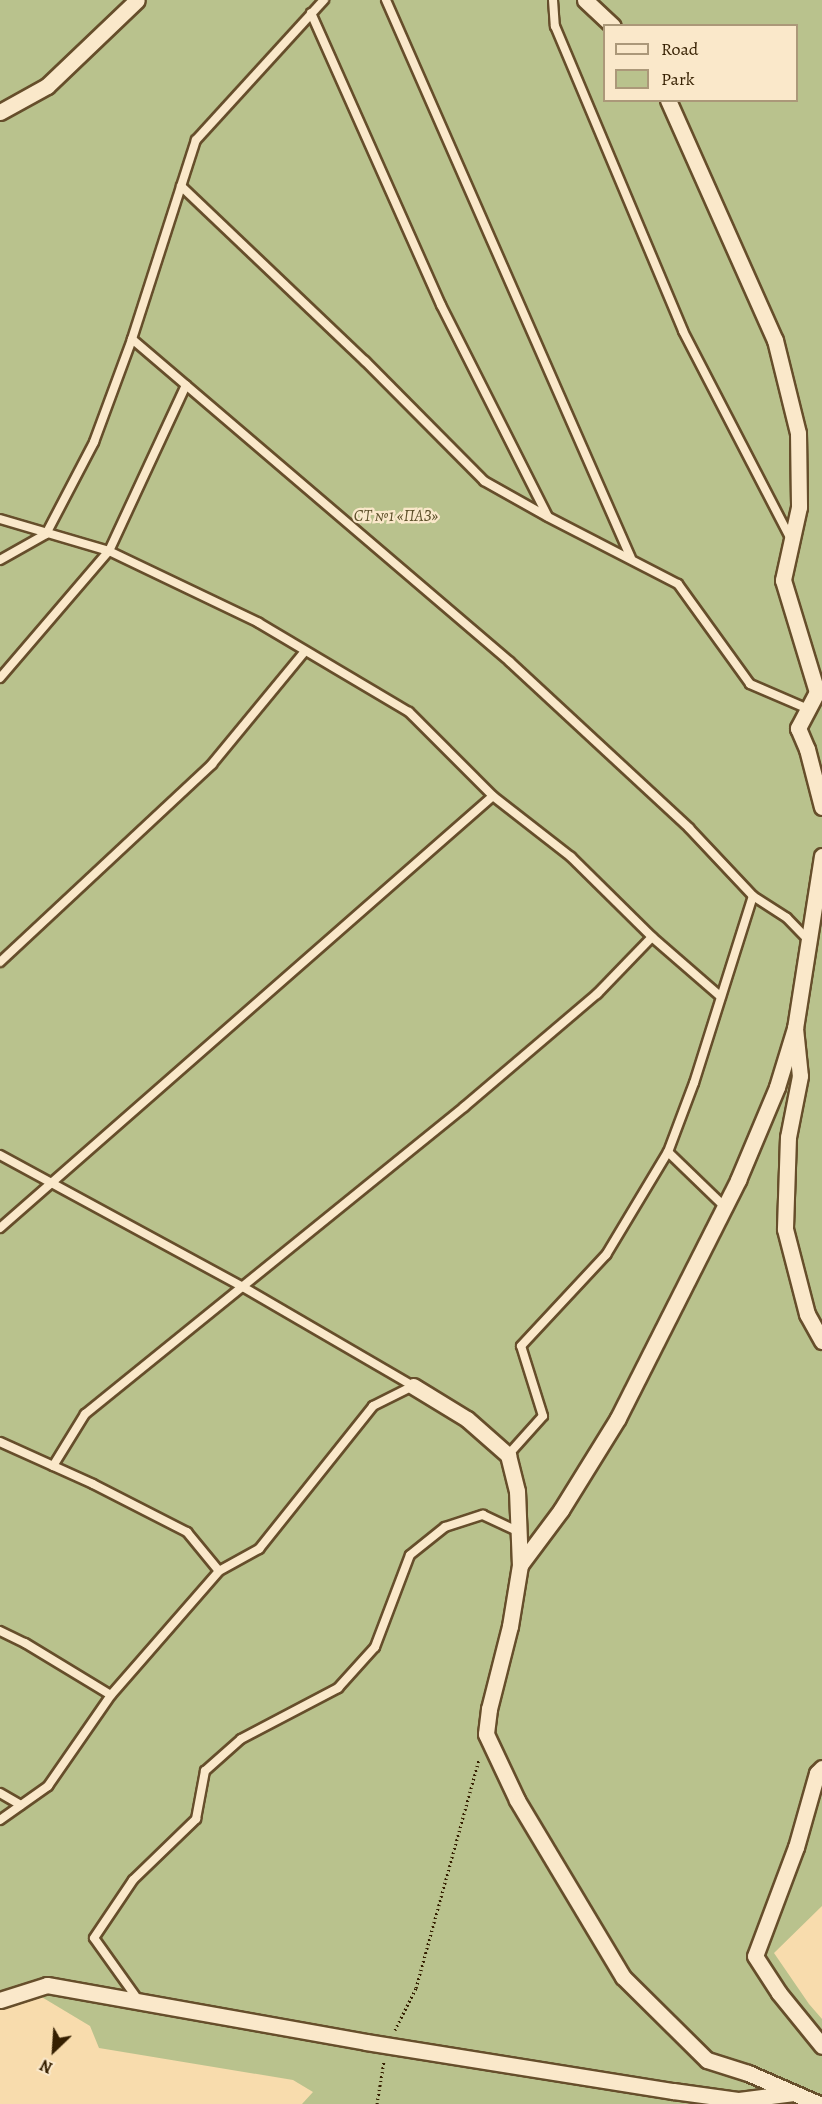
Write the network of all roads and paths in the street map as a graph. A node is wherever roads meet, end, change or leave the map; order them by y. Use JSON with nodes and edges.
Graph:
{"nodes":[{"id":1,"x":137,"y":0,"type":"edge"},
{"id":2,"x":324,"y":0,"type":"edge"},
{"id":3,"x":386,"y":0,"type":"edge"},
{"id":4,"x":552,"y":0,"type":"edge"},
{"id":5,"x":585,"y":0,"type":"edge"},
{"id":6,"x":311,"y":13,"type":"junction"},
{"id":7,"x":611,"y":24,"type":"edge"},
{"id":8,"x":670,"y":102,"type":"edge"},
{"id":9,"x":0,"y":112,"type":"edge"},
{"id":10,"x":181,"y":186,"type":"junction"},
{"id":11,"x":132,"y":339,"type":"junction"},
{"id":12,"x":186,"y":385,"type":"junction"},
{"id":13,"x":548,"y":517,"type":"junction"},
{"id":14,"x":0,"y":519,"type":"edge"},
{"id":15,"x":46,"y":534,"type":"junction"},
{"id":16,"x":792,"y":540,"type":"junction"},
{"id":17,"x":109,"y":551,"type":"junction"},
{"id":18,"x":631,"y":558,"type":"junction"},
{"id":19,"x":0,"y":560,"type":"edge"},
{"id":20,"x":305,"y":651,"type":"junction"},
{"id":21,"x":0,"y":678,"type":"edge"},
{"id":22,"x":808,"y":709,"type":"junction"},
{"id":23,"x":493,"y":796,"type":"junction"},
{"id":24,"x":822,"y":807,"type":"edge"},
{"id":25,"x":822,"y":856,"type":"edge"},
{"id":26,"x":753,"y":896,"type":"junction"},
{"id":27,"x":652,"y":937,"type":"junction"},
{"id":28,"x":809,"y":942,"type":"junction"},
{"id":29,"x":0,"y":962,"type":"edge"},
{"id":30,"x":721,"y":997,"type":"junction"},
{"id":31,"x":795,"y":1028,"type":"junction"},
{"id":32,"x":668,"y":1152,"type":"junction"},
{"id":33,"x":0,"y":1155,"type":"edge"},
{"id":34,"x":51,"y":1181,"type":"junction"},
{"id":35,"x":725,"y":1207,"type":"junction"},
{"id":36,"x":0,"y":1228,"type":"edge"},
{"id":37,"x":243,"y":1287,"type":"junction"},
{"id":38,"x":822,"y":1341,"type":"edge"},
{"id":39,"x":413,"y":1386,"type":"junction"},
{"id":40,"x":0,"y":1442,"type":"edge"},
{"id":41,"x":508,"y":1455,"type":"junction"},
{"id":42,"x":53,"y":1466,"type":"junction"},
{"id":43,"x":518,"y":1531,"type":"junction"},
{"id":44,"x":520,"y":1565,"type":"junction"},
{"id":45,"x":219,"y":1571,"type":"junction"},
{"id":46,"x":0,"y":1631,"type":"edge"},
{"id":47,"x":111,"y":1695,"type":"junction"},
{"id":48,"x":486,"y":1734,"type":"junction"},
{"id":49,"x":822,"y":1768,"type":"edge"},
{"id":50,"x":0,"y":1793,"type":"edge"},
{"id":51,"x":21,"y":1805,"type":"junction"},
{"id":52,"x":0,"y":1820,"type":"edge"},
{"id":53,"x":0,"y":2000,"type":"edge"},
{"id":54,"x":139,"y":2002,"type":"junction"},
{"id":55,"x":387,"y":2046,"type":"junction"},
{"id":56,"x":822,"y":2046,"type":"edge"},
{"id":57,"x":794,"y":2093,"type":"junction"},
{"id":58,"x":377,"y":2104,"type":"edge"},
{"id":59,"x":819,"y":2104,"type":"edge"}],
"edges":[{"from":1,"to":9,"type":"street"},
{"from":2,"to":6,"type":"lane"},
{"from":3,"to":18,"type":"lane"},
{"from":4,"to":16,"type":"lane"},
{"from":5,"to":7,"type":"street"},
{"from":6,"to":10,"type":"lane"},
{"from":6,"to":13,"type":"lane"},
{"from":8,"to":16,"type":"street"},
{"from":10,"to":11,"type":"lane"},
{"from":10,"to":13,"type":"lane"},
{"from":11,"to":12,"type":"lane"},
{"from":11,"to":15,"type":"lane"},
{"from":12,"to":17,"type":"lane"},
{"from":12,"to":26,"type":"lane"},
{"from":13,"to":18,"type":"lane"},
{"from":14,"to":15,"type":"lane"},
{"from":15,"to":17,"type":"lane"},
{"from":15,"to":19,"type":"lane"},
{"from":16,"to":22,"type":"street"},
{"from":17,"to":20,"type":"lane"},
{"from":17,"to":21,"type":"lane"},
{"from":18,"to":22,"type":"lane"},
{"from":20,"to":23,"type":"lane"},
{"from":20,"to":29,"type":"lane"},
{"from":22,"to":24,"type":"street"},
{"from":23,"to":27,"type":"lane"},
{"from":23,"to":34,"type":"lane"},
{"from":25,"to":28,"type":"street"},
{"from":26,"to":28,"type":"lane"},
{"from":26,"to":30,"type":"lane"},
{"from":27,"to":30,"type":"lane"},
{"from":27,"to":37,"type":"lane"},
{"from":28,"to":31,"type":"street"},
{"from":30,"to":32,"type":"lane"},
{"from":31,"to":35,"type":"street"},
{"from":31,"to":38,"type":"street"},
{"from":32,"to":35,"type":"lane"},
{"from":32,"to":41,"type":"lane"},
{"from":33,"to":34,"type":"lane"},
{"from":34,"to":36,"type":"lane"},
{"from":34,"to":37,"type":"lane"},
{"from":35,"to":44,"type":"street"},
{"from":37,"to":39,"type":"lane"},
{"from":37,"to":42,"type":"lane"},
{"from":39,"to":41,"type":"street"},
{"from":39,"to":45,"type":"lane"},
{"from":40,"to":42,"type":"lane"},
{"from":41,"to":43,"type":"street"},
{"from":42,"to":45,"type":"lane"},
{"from":43,"to":44,"type":"street"},
{"from":43,"to":54,"type":"lane"},
{"from":44,"to":48,"type":"street"},
{"from":45,"to":47,"type":"lane"},
{"from":46,"to":47,"type":"lane"},
{"from":47,"to":51,"type":"lane"},
{"from":48,"to":55,"type":"path"},
{"from":48,"to":57,"type":"street"},
{"from":49,"to":56,"type":"street"},
{"from":50,"to":51,"type":"lane"},
{"from":51,"to":52,"type":"lane"},
{"from":53,"to":54,"type":"street"},
{"from":54,"to":55,"type":"street"},
{"from":55,"to":57,"type":"street"},
{"from":55,"to":58,"type":"path"},
{"from":57,"to":59,"type":"street"}]}
